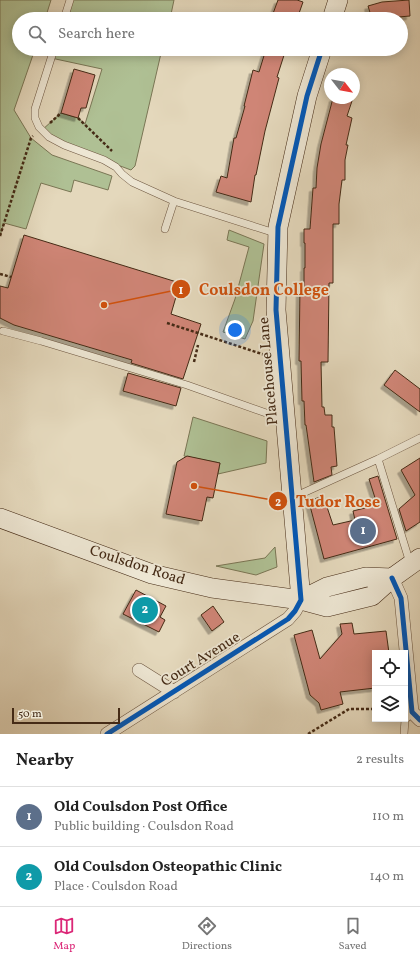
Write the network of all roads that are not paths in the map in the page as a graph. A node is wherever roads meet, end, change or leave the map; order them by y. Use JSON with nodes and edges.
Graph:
{"nodes":[{"id":1,"x":70,"y":0,"type":"edge"},
{"id":2,"x":338,"y":0,"type":"edge"},
{"id":3,"x":66,"y":12,"type":"edge"},
{"id":4,"x":334,"y":12,"type":"edge"},
{"id":5,"x":52,"y":56,"type":"edge"},
{"id":6,"x":320,"y":56,"type":"edge"},
{"id":7,"x":174,"y":201,"type":"junction"},
{"id":8,"x":165,"y":229,"type":"dead end"},
{"id":9,"x":278,"y":234,"type":"junction"},
{"id":10,"x":3,"y":330,"type":"dead end"},
{"id":11,"x":286,"y":420,"type":"junction"},
{"id":12,"x":420,"y":438,"type":"edge"},
{"id":13,"x":378,"y":459,"type":"junction"},
{"id":14,"x":292,"y":498,"type":"junction"},
{"id":15,"x":0,"y":518,"type":"edge"},
{"id":16,"x":415,"y":562,"type":"edge"},
{"id":17,"x":392,"y":578,"type":"junction"},
{"id":18,"x":301,"y":600,"type":"junction"},
{"id":19,"x":139,"y":670,"type":"dead end"},
{"id":20,"x":174,"y":692,"type":"junction"},
{"id":21,"x":416,"y":716,"type":"edge"},
{"id":22,"x":107,"y":734,"type":"edge"},
{"id":23,"x":404,"y":734,"type":"edge"}],
"edges":[{"from":1,"to":3,"type":"lane"},
{"from":2,"to":4,"type":"street"},
{"from":5,"to":7,"type":"lane"},
{"from":6,"to":9,"type":"street","name":"Placehouse Lane"},
{"from":7,"to":8,"type":"lane"},
{"from":7,"to":9,"type":"lane"},
{"from":9,"to":11,"type":"street","name":"Placehouse Lane"},
{"from":10,"to":11,"type":"lane"},
{"from":11,"to":14,"type":"street","name":"Placehouse Lane"},
{"from":12,"to":13,"type":"lane"},
{"from":13,"to":14,"type":"lane"},
{"from":13,"to":16,"type":"lane"},
{"from":14,"to":18,"type":"street","name":"Placehouse Lane"},
{"from":15,"to":18,"type":"street","name":"Coulsdon Road"},
{"from":16,"to":17,"type":"street","name":"Coulsdon Road"},
{"from":17,"to":18,"type":"street","name":"Coulsdon Road"},
{"from":17,"to":21,"type":"street"},
{"from":18,"to":20,"type":"street","name":"Court Avenue"},
{"from":19,"to":20,"type":"street","name":"Court Avenue"},
{"from":20,"to":22,"type":"street","name":"Court Avenue"},
{"from":21,"to":23,"type":"lane"}]}
